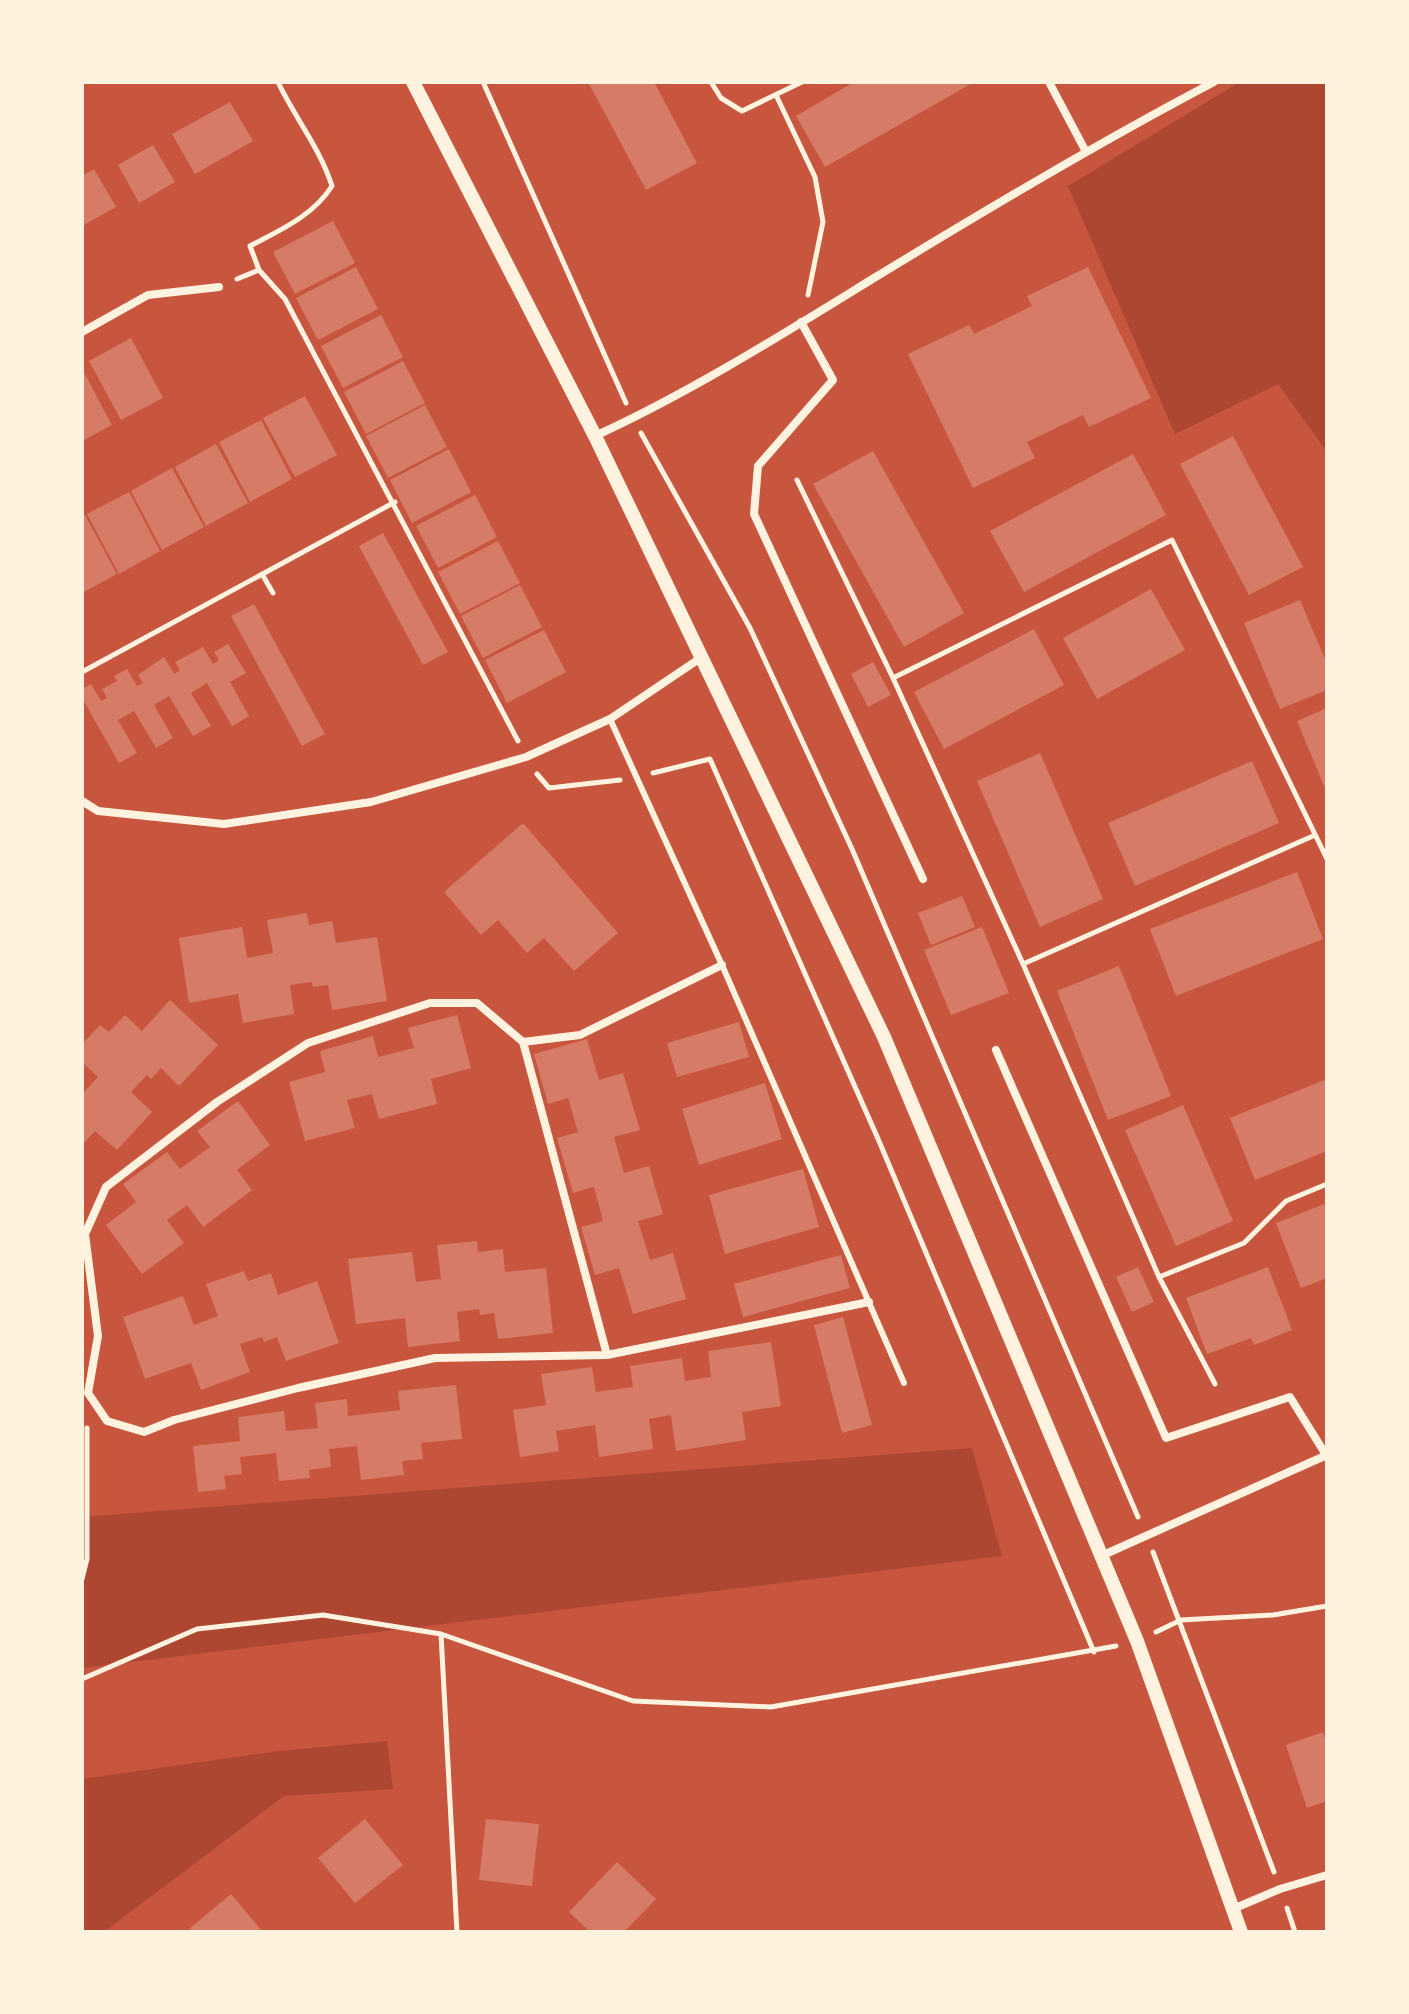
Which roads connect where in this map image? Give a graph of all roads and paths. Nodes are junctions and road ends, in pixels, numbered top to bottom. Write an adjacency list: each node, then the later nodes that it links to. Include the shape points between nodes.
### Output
1 (278, 82): 10 (path, via 323,159 332,186 298,220 250,246)
2 (413, 82): 15 (street)
3 (483, 82): 14 (path)
4 (711, 82): 8 (path, via 721,98 742,111)
5 (802, 82): 8 (path)
6 (1049, 82): 9 (street)
7 (1214, 82): 9 (street)
8 (776, 95): 12 (path, via 815,177 823,222)
9 (1085, 150): 12 (street)
10 (259, 270): 11 (path); 17 (path, via 285,299)
11 (219, 287): 13 (street, via 148,295)
12 (801, 322): 14 (street); 29 (street, via 833,380 758,466 754,514)
13 (82, 332)
14 (633, 419): 15 (street); 42 (path, via 750,628 832,806)
15 (595, 436): 20 (street)
16 (797, 480): 22 (path)
17 (395, 502): 18 (path); 24 (path)
18 (262, 574): 19 (path); 21 (path)
19 (273, 593)
20 (702, 657): 23 (street); 43 (street, via 884,1037)
21 (82, 672)
22 (893, 678): 27 (path, via 1172,540); 30 (path)
23 (610, 719): 24 (street); 25 (lane)
24 (526, 757): 25 (path, via 549,788); 26 (street, via 371,802 224,824 98,811)
25 (637, 777): 31 (lane); 49 (path, via 710,759 873,1127)
26 (82, 801)
27 (1313, 836): 28 (path); 30 (path)
28 (1327, 859)
29 (923, 879)
30 (1023, 964): 35 (path)
31 (722, 965): 32 (street, via 580,1035); 36 (lane)
32 (523, 1042): 37 (street); 40 (street, via 477,1003 430,1003 308,1043 217,1102 106,1187 85,1234 98,1336)
33 (996, 1050): 41 (street, via 1166,1438 1290,1397)
34 (1327, 1184): 35 (path, via 1286,1201 1244,1243)
35 (1159, 1277): 39 (path)
36 (869, 1302): 37 (street); 38 (lane)
37 (607, 1355): 40 (street, via 435,1358 298,1388 144,1432 107,1421)
38 (904, 1383)
39 (1215, 1384)
40 (88, 1393): 44 (path, via 87,1559)
41 (1327, 1455): 42 (street)
42 (1147, 1538): 43 (street); 46 (path)
43 (1100, 1556): 48 (street)
44 (82, 1579)
45 (1327, 1606): 46 (path)
46 (1181, 1620): 48 (path); 52 (path)
47 (441, 1634): 49 (path, via 633,1701 771,1707); 50 (path, via 323,1615 197,1629); 54 (path)
48 (1137, 1641): 49 (path); 53 (street)
49 (1094, 1652)
50 (82, 1679)
51 (1327, 1875): 52 (street)
52 (1280, 1889): 53 (street); 56 (path)
53 (1233, 1909): 55 (street)
54 (457, 1932)
55 (1241, 1932)
56 (1295, 1932)

